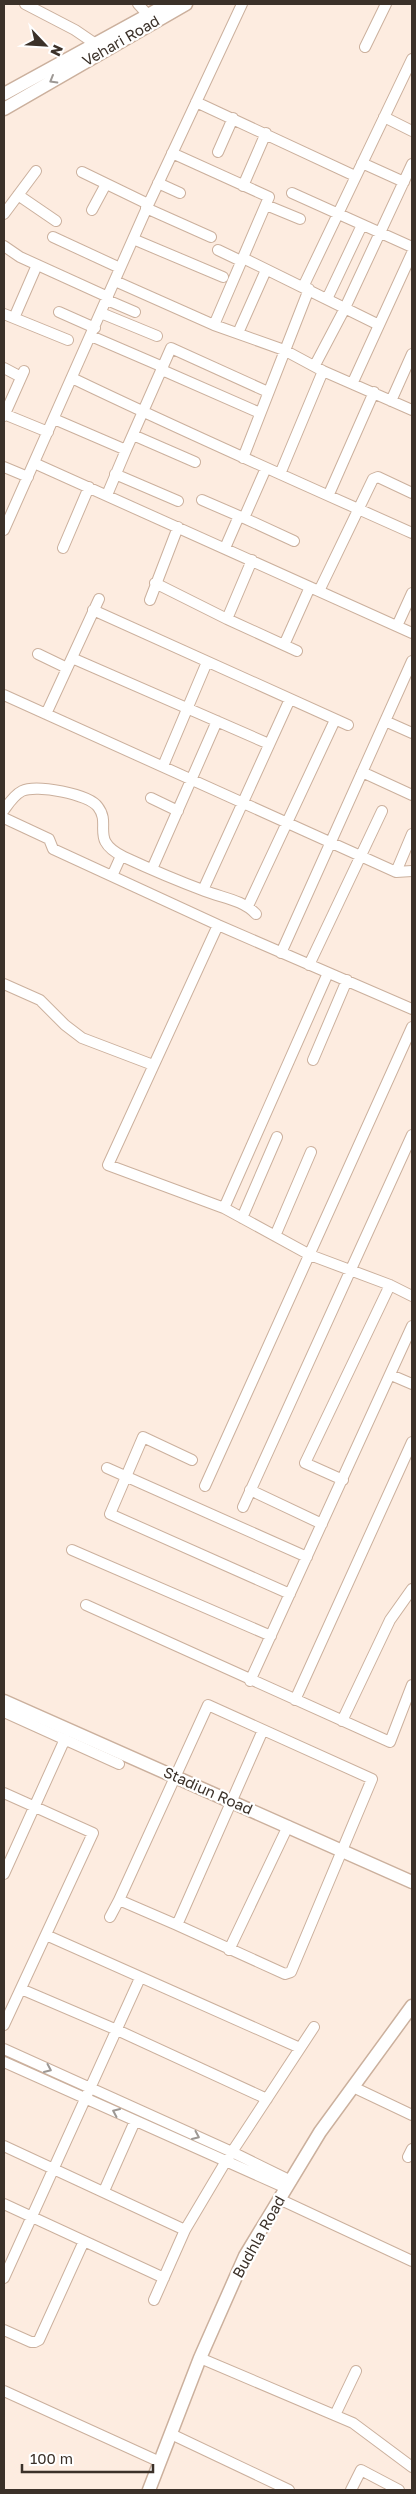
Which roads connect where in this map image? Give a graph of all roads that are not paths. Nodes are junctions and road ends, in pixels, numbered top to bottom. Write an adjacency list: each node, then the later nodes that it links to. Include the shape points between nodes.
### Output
1 (25, 4): 8 (street)
2 (138, 4): 7 (street)
3 (168, 4): 7 (main road, Vehari Road)
4 (186, 4): 13 (main road, Vehari Road, one-way to 13)
5 (242, 4): 12 (street)
6 (386, 4): 9 (street)
7 (148, 15): 8 (main road, Vehari Road)
8 (97, 45): 11 (main road, Vehari Road)
9 (365, 47)
10 (412, 59): 14 (street)
11 (4, 94)
12 (196, 102): 15 (street); 19 (street)
13 (4, 109)
14 (384, 117): 16 (street); 20 (street)
15 (233, 118): 17 (street); 18 (street)
16 (412, 131)
17 (266, 133): 24 (street); 28 (street)
18 (218, 152)
19 (172, 153): 26 (street); 28 (street)
20 (362, 163): 24 (street); 25 (street)
21 (412, 164): 25 (street)
22 (36, 170): 31 (street)
23 (82, 172): 27 (street)
24 (355, 176): 35 (street)
25 (404, 182): 40 (street)
26 (158, 183): 30 (street); 33 (street)
27 (106, 184): 33 (street); 34 (street)
28 (243, 186): 32 (street, via 269,197)
29 (292, 193): 35 (street)
30 (180, 194)
31 (18, 195): 36 (street); 38 (street)
32 (266, 205): 37 (street); 48 (street)
33 (147, 206): 42 (street); 43 (street)
34 (92, 210)
35 (337, 213): 39 (street); 54 (street)
36 (4, 214)
37 (300, 219)
38 (56, 220)
39 (362, 225): 40 (street); 56 (street)
40 (380, 233): 45 (street); 57 (street)
41 (53, 237): 50 (street)
42 (211, 237)
43 (133, 239): 50 (street); 52 (street)
44 (4, 246): 49 (street)
45 (412, 247)
46 (218, 250): 48 (street)
47 (412, 253): 64 (street)
48 (242, 260): 51 (street); 63 (street)
49 (37, 265): 55 (street); 62 (street)
50 (120, 268): 53 (street)
51 (266, 270): 54 (street); 66 (street)
52 (223, 278)
53 (115, 281): 55 (street); 63 (street)
54 (306, 288): 56 (street); 69 (street)
55 (108, 299): 59 (street); 60 (street)
56 (327, 299): 57 (street)
57 (344, 310): 64 (street); 73 (street)
58 (59, 312): 65 (street)
59 (135, 312)
60 (101, 313): 65 (street); 67 (street)
61 (4, 314): 62 (street)
62 (14, 318): 68 (street)
63 (214, 325): 66 (street)
64 (379, 325): 75 (street)
65 (93, 332): 72 (street); 74 (street)
66 (238, 334): 69 (street)
67 (157, 336)
68 (68, 340)
69 (284, 350): 73 (street); 76 (street)
70 (412, 354): 78 (street)
71 (4, 368): 82 (street, via 22,374)
72 (163, 368): 76 (street, via 171,348); 80 (street); 81 (street)
73 (319, 368): 75 (street); 93 (street)
74 (72, 378): 80 (street); 83 (street)
75 (353, 382): 77 (street)
76 (268, 392): 81 (street)
77 (374, 392): 78 (street); 97 (street)
78 (391, 401): 79 (street)
79 (412, 410)
80 (144, 413): 85 (street); 87 (street)
81 (260, 413): 87 (street)
82 (4, 414): 84 (street)
83 (54, 419): 84 (street); 86 (street)
84 (48, 432): 89 (street)
85 (133, 435): 86 (street); 88 (street)
86 (126, 450): 92 (street)
87 (242, 458): 91 (street)
88 (194, 462)
89 (34, 463): 94 (street); 95 (street)
90 (4, 467): 94 (street)
91 (266, 468): 93 (street); 103 (street)
92 (115, 474): 98 (street); 100 (street)
93 (280, 474): 97 (street)
94 (28, 478): 102 (street)
95 (89, 487): 98 (street); 108 (street)
96 (412, 493): 101 (street, via 376,477)
97 (329, 494): 101 (street)
98 (107, 495): 104 (street)
99 (202, 500): 103 (street)
100 (178, 501)
101 (357, 508): 106 (street); 112 (street)
102 (7, 514): 105 (street)
103 (241, 517): 107 (street); 109 (street)
104 (178, 527): 109 (street); 111 (street)
105 (4, 530)
106 (412, 532)
107 (294, 541)
108 (63, 548)
109 (225, 548): 110 (street)
110 (252, 560): 112 (street); 117 (street)
111 (155, 583): 115 (street); 117 (street)
112 (314, 589): 118 (street); 120 (street)
113 (412, 593): 118 (street)
114 (99, 599): 116 (street)
115 (150, 600)
116 (93, 610): 123 (street); 125 (street)
117 (227, 619): 120 (street)
118 (397, 626): 119 (street)
119 (412, 633)
120 (284, 645): 121 (street)
121 (297, 651)
122 (38, 654): 126 (street)
123 (72, 658): 126 (street); 130 (street)
124 (412, 661): 127 (street)
125 (207, 662): 129 (street); 130 (street)
126 (67, 668): 131 (street)
127 (408, 682): 134 (street)
128 (4, 695): 131 (street)
129 (290, 699): 132 (street); 137 (street)
130 (187, 708): 133 (street); 138 (street)
131 (46, 714): 138 (street)
132 (335, 720): 135 (street); 148 (street)
133 (218, 721): 137 (street); 140 (street)
134 (385, 721): 136 (street); 139 (street)
135 (348, 724)
136 (412, 733)
137 (269, 744): 143 (street)
138 (163, 766): 140 (street)
139 (362, 772): 141 (street); 150 (street)
140 (192, 779): 143 (street); 145 (street)
141 (412, 795)
142 (151, 798): 145 (street)
143 (242, 802): 148 (street); 157 (street)
144 (4, 810): 151 (street, via 22,791 34,788 88,799 98,806 104,818 104,842)
145 (178, 810): 153 (street)
146 (382, 811): 152 (street)
147 (4, 818): 156 (street, via 50,839 53,849)
148 (287, 822): 150 (street); 158 (street)
149 (412, 834): 155 (street)
150 (330, 842): 152 (street); 161 (street)
151 (121, 856): 153 (street); 156 (street)
152 (362, 857): 155 (street); 162 (street)
153 (152, 869): 157 (street)
154 (412, 871): 155 (street)
155 (396, 872)
156 (112, 876): 160 (street)
157 (204, 890): 158 (street)
158 (248, 906): 159 (street)
159 (256, 914)
160 (218, 925): 161 (street); 169 (street)
161 (281, 953): 162 (street)
162 (309, 965): 163 (street)
163 (328, 973): 164 (street); 173 (street)
164 (346, 980): 166 (street); 168 (street)
165 (4, 984): 169 (street, via 40,1000 82,1038)
166 (412, 1009)
167 (412, 1027): 176 (street)
168 (313, 1060)
169 (153, 1065): 173 (street, via 108,1165)
170 (412, 1134): 177 (street)
171 (278, 1137): 174 (street)
172 (311, 1152): 175 (street)
173 (224, 1208): 174 (street)
174 (242, 1218): 175 (street)
175 (275, 1236): 176 (street)
176 (310, 1255): 177 (street); 188 (street)
177 (351, 1271): 178 (street); 189 (street)
178 (390, 1285): 179 (street); 187 (street, via 305,1464)
179 (412, 1296)
180 (412, 1326): 181 (street)
181 (391, 1375): 182 (street); 187 (street)
182 (412, 1384)
183 (412, 1442): 200 (street)
184 (192, 1460): 186 (street, via 143,1438)
185 (107, 1468): 186 (street)
186 (126, 1477): 193 (street); 195 (street, via 110,1514)
187 (343, 1480): 191 (street)
188 (205, 1486)
189 (250, 1490): 190 (street); 191 (street)
190 (243, 1507)
191 (322, 1524): 193 (street)
192 (72, 1550): 197 (street)
193 (307, 1557): 195 (street)
194 (412, 1589): 203 (street, via 390,1620)
195 (290, 1594): 197 (street)
196 (86, 1605): 198 (street)
197 (271, 1636): 198 (street)
198 (250, 1681): 200 (street)
199 (412, 1685): 203 (street, via 390,1742)
200 (295, 1700): 203 (street)
201 (4, 1701): 207 (main road, Stadiun Road)
202 (4, 1712): 205 (street)
203 (342, 1721)
204 (263, 1730): 207 (street, via 208,1705); 209 (street); 212 (street, via 372,1779)
205 (65, 1739): 206 (street); 210 (street)
206 (119, 1764)
207 (176, 1776): 209 (main road, Stadiun Road); 215 (street)
208 (4, 1793): 210 (street)
209 (231, 1801): 211 (main road, Stadiun Road); 217 (street)
210 (34, 1807): 213 (street); 218 (street, via 93,1833)
211 (288, 1826): 212 (main road, Stadiun Road); 219 (street)
212 (343, 1851): 214 (main road, Stadiun Road); 219 (street, via 289,1975)
213 (4, 1873)
214 (412, 1882)
215 (119, 1900): 216 (street); 217 (street)
216 (110, 1917)
217 (177, 1925): 219 (street)
218 (46, 1935): 220 (street); 221 (street)
219 (230, 1950)
220 (140, 1978): 225 (street); 226 (street)
221 (21, 1989): 223 (street); 225 (street)
222 (410, 2013): 230 (main road, Budhla Road)
223 (4, 2025)
224 (314, 2027): 226 (street)
225 (117, 2030): 229 (street); 232 (street)
226 (300, 2048): 232 (street)
227 (4, 2049): 229 (street, one-way to 229)
228 (4, 2062): 231 (street)
229 (89, 2087): 231 (street); 236 (street, one-way to 236)
230 (353, 2087): 233 (street); 240 (main road, Budhla Road)
231 (84, 2098): 234 (street, one-way to 231); 238 (street)
232 (268, 2099): 236 (street)
233 (412, 2115)
234 (135, 2121): 237 (street); 241 (street)
235 (4, 2146): 238 (street)
236 (232, 2152): 237 (street); 239 (street)
237 (226, 2161): 239 (street); 244 (street)
238 (53, 2168): 241 (street); 243 (street)
239 (258, 2171): 240 (street)
240 (285, 2189): 246 (street); 251 (main road, Budhla Road, via 245,2256)
241 (104, 2191): 244 (street)
242 (4, 2204): 243 (street)
243 (31, 2216): 245 (street); 247 (street)
244 (185, 2230): 248 (street)
245 (84, 2241): 248 (street); 250 (street, via 39,2340 31,2342)
246 (412, 2261)
247 (4, 2278)
248 (164, 2278): 249 (street)
249 (154, 2300)
250 (4, 2330)
251 (200, 2358): 254 (street); 255 (main road, Budhla Road)
252 (356, 2371): 254 (street)
253 (4, 2392): 256 (street)
254 (336, 2415): 257 (street, via 353,2423)
255 (171, 2434): 256 (main road, Budhla Road); 259 (street)
256 (160, 2462): 258 (main road, Budhla Road)
257 (412, 2467)
258 (148, 2490)
259 (289, 2490)
260 (351, 2490): 261 (street, via 361,2470)
261 (399, 2490)

